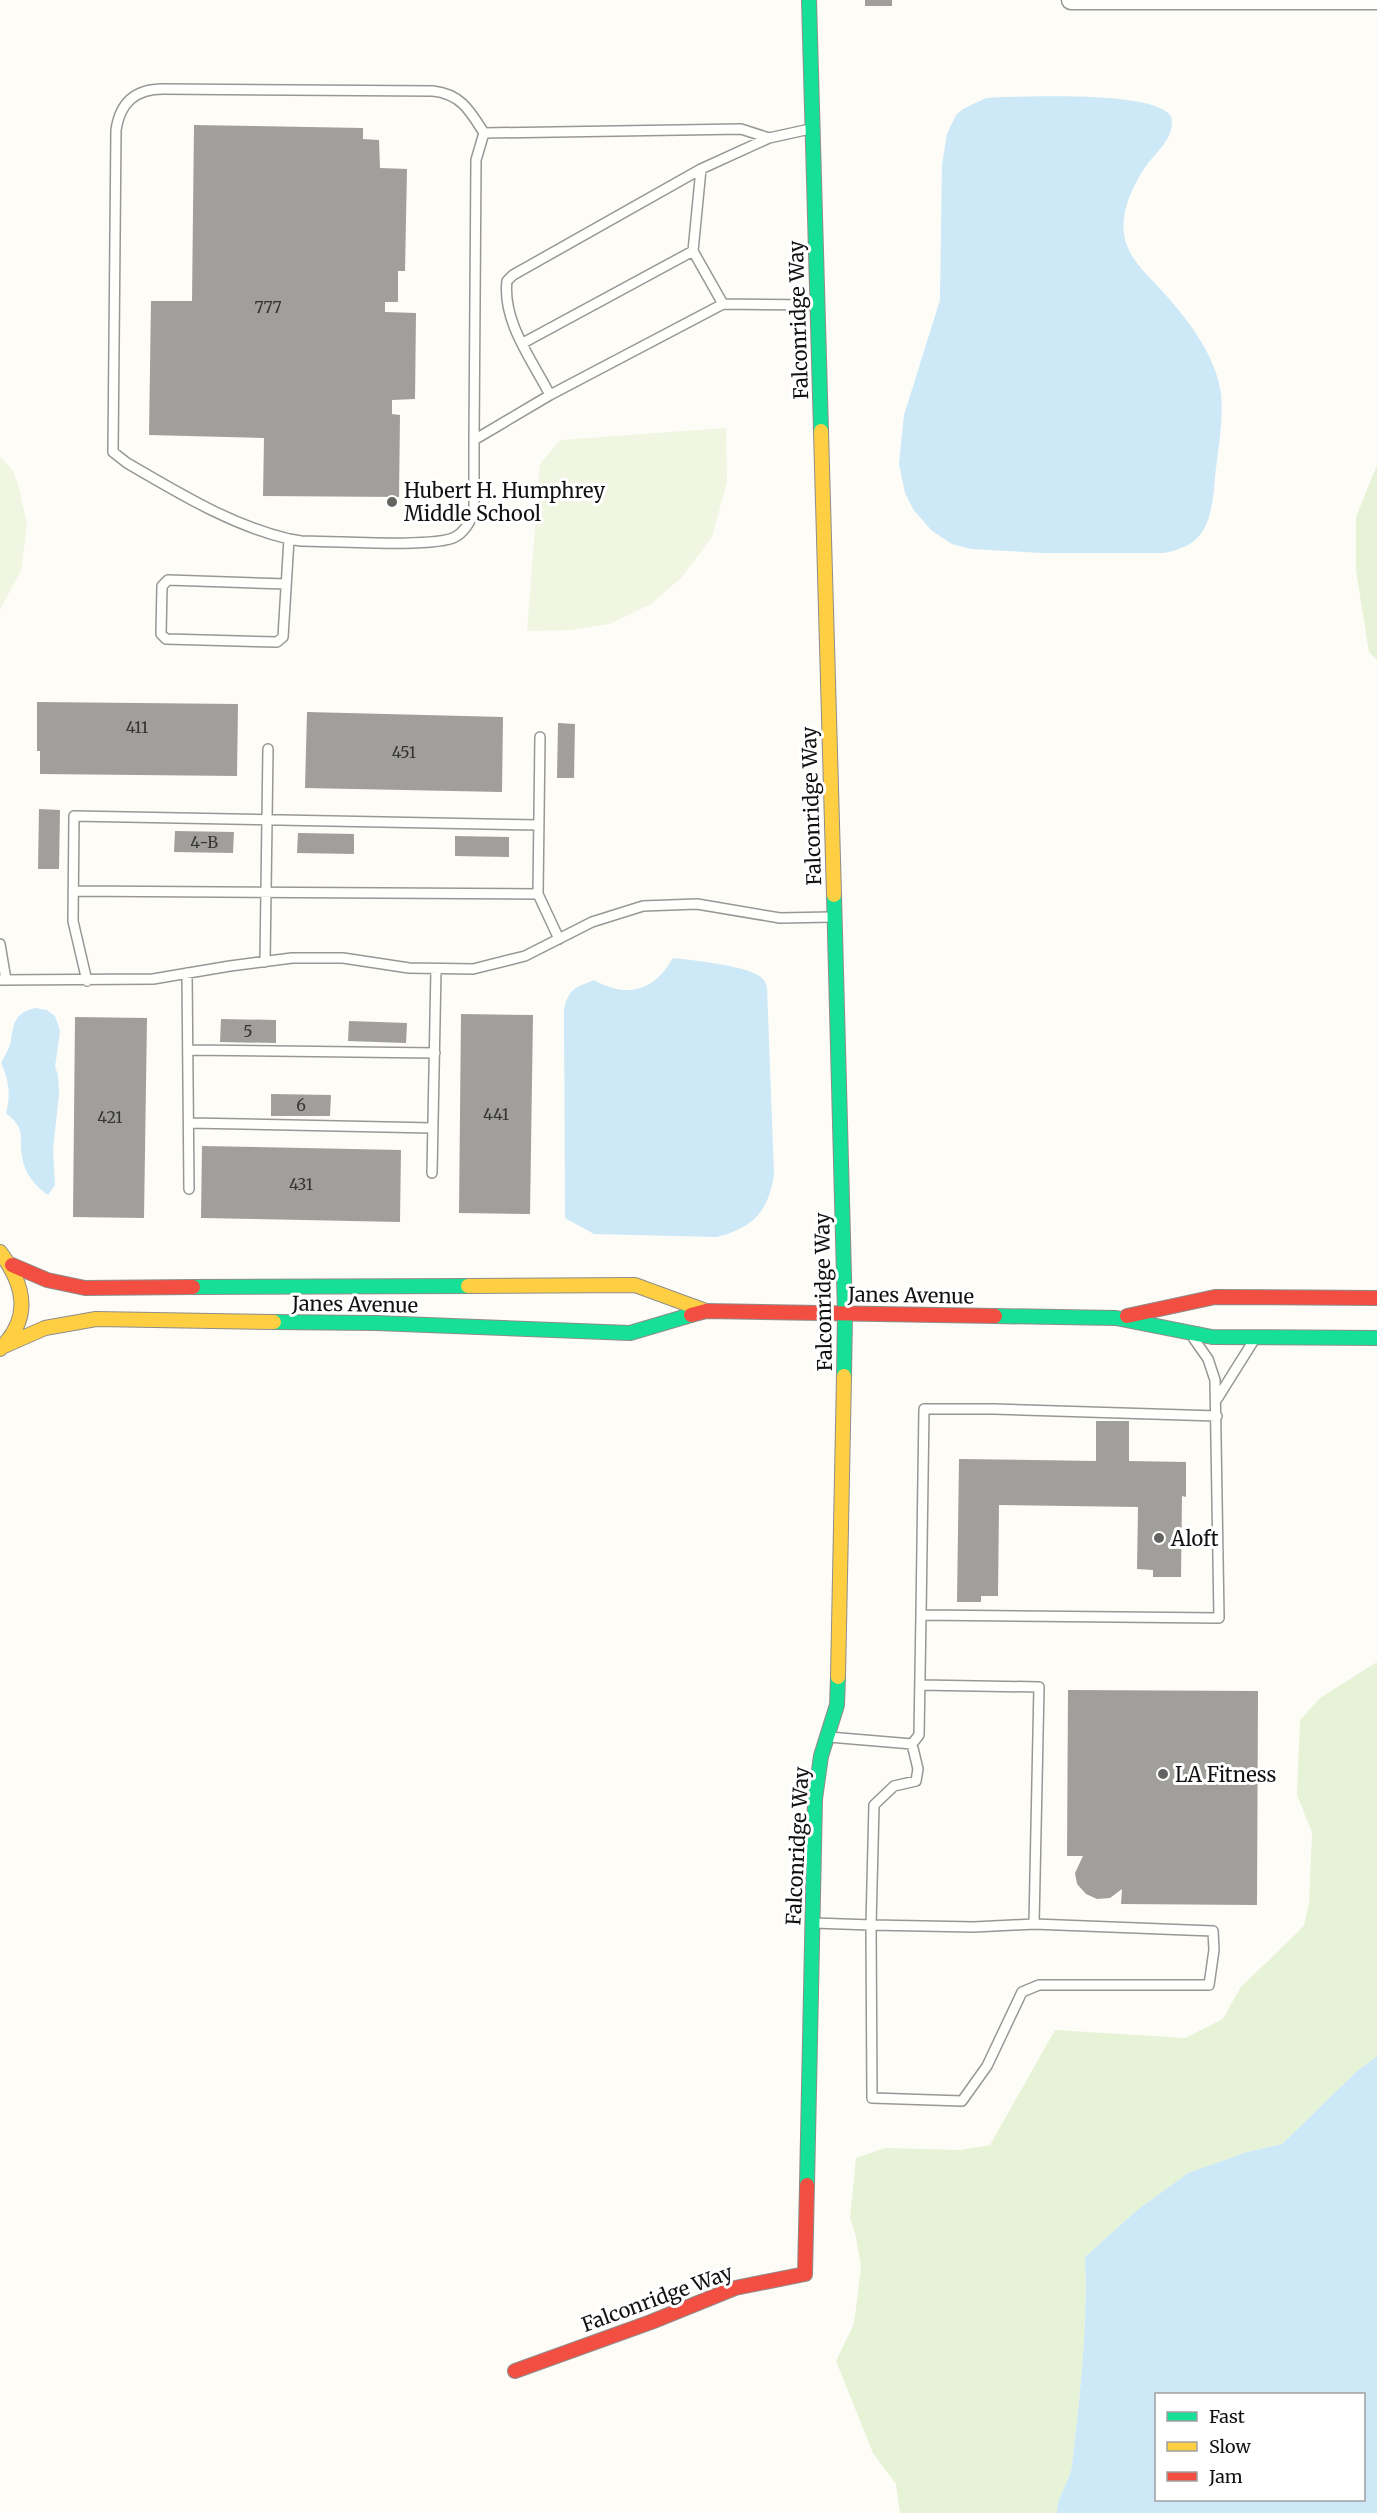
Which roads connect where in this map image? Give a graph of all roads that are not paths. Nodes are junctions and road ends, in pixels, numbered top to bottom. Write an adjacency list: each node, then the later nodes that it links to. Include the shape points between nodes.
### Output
1 (808, 0): 5 (street, Falconridge Way)
2 (1071, 0): 3 (street)
3 (1253, 0): 4 (street)
4 (1377, 0)
5 (812, 129): 7 (lane); 11 (street, Falconridge Way)
6 (484, 133): 7 (lane, via 741,129); 14 (lane, via 476,160); 15 (lane, via 461,101 433,91 153,89 133,96 122,109 116,130 113,452 233,521)
7 (769, 138): 8 (lane)
8 (702, 169): 9 (lane); 12 (lane, via 513,275 507,281 506,302)
9 (693, 251): 10 (lane); 12 (lane)
10 (723, 304): 11 (lane); 13 (lane)
11 (817, 305): 24 (street, Falconridge Way)
12 (523, 343): 13 (lane)
13 (549, 395): 14 (lane)
14 (474, 440): 15 (lane, via 474,512 455,538 432,543)
15 (289, 539): 16 (lane)
16 (286, 584): 16 (lane, via 283,637 277,642 166,639 161,634 162,586 168,580)
17 (540, 737): 20 (lane)
18 (268, 749): 19 (lane)
19 (267, 820): 20 (lane); 21 (lane, via 74,816); 22 (lane)
20 (539, 825): 23 (lane)
21 (73, 891): 22 (lane); 31 (lane, via 73,921)
22 (266, 892): 23 (lane); 27 (lane)
23 (538, 894): 25 (lane)
24 (834, 917): 25 (lane, via 780,918 698,904 643,906 592,922); 42 (street, Falconridge Way)
25 (559, 939): 28 (lane, via 525,956 473,969)
26 (0, 944): 30 (lane)
27 (265, 962): 28 (lane, via 342,958); 29 (lane)
28 (436, 969): 33 (lane)
29 (188, 973): 31 (lane, via 153,979); 32 (lane)
30 (3, 980): 31 (lane)
31 (87, 981)
32 (188, 1050): 33 (lane); 34 (lane)
33 (435, 1053): 35 (lane)
34 (189, 1123): 35 (lane); 37 (lane)
35 (433, 1128): 36 (lane)
36 (432, 1173)
37 (189, 1189)
38 (0, 1252): 39 (street, Janes Avenue)
39 (12, 1265): 41 (street, Janes Avenue, via 47,1280 85,1288 635,1285); 47 (street, Janes Avenue, via 21,1285 22,1307 16,1328)
40 (1377, 1298): 43 (street, Janes Avenue, via 1215,1297)
41 (706, 1311): 42 (street, Janes Avenue); 47 (street, Janes Avenue, via 630,1333 376,1323 96,1319 45,1328)
42 (845, 1314): 43 (street, Janes Avenue); 52 (street, Falconridge Way, via 837,1705)
43 (1116, 1318): 44 (street, Janes Avenue)
44 (1189, 1333): 45 (street, Janes Avenue); 48 (lane, via 1208,1359)
45 (1256, 1337): 46 (street, Janes Avenue); 48 (lane)
46 (1377, 1338)
47 (2, 1348)
48 (1217, 1399): 49 (lane)
49 (1217, 1416): 50 (lane, via 924,1409); 50 (lane, via 1219,1618)
50 (921, 1614): 51 (lane)
51 (920, 1685): 53 (lane, via 919,1735); 55 (lane, via 1039,1687)
52 (827, 1737): 53 (lane); 54 (street, Falconridge Way, via 815,1799)
53 (912, 1744): 56 (lane, via 918,1769 916,1781 894,1786 874,1805)
54 (813, 1923): 56 (lane); 57 (street, Falconridge Way, via 805,2274 735,2288)
55 (1034, 1924): 56 (lane); 56 (lane, via 1213,1931 1209,1985 1039,1984 1022,1992 987,2066 962,2101 872,2098)
56 (871, 1925)
57 (515, 2371)

